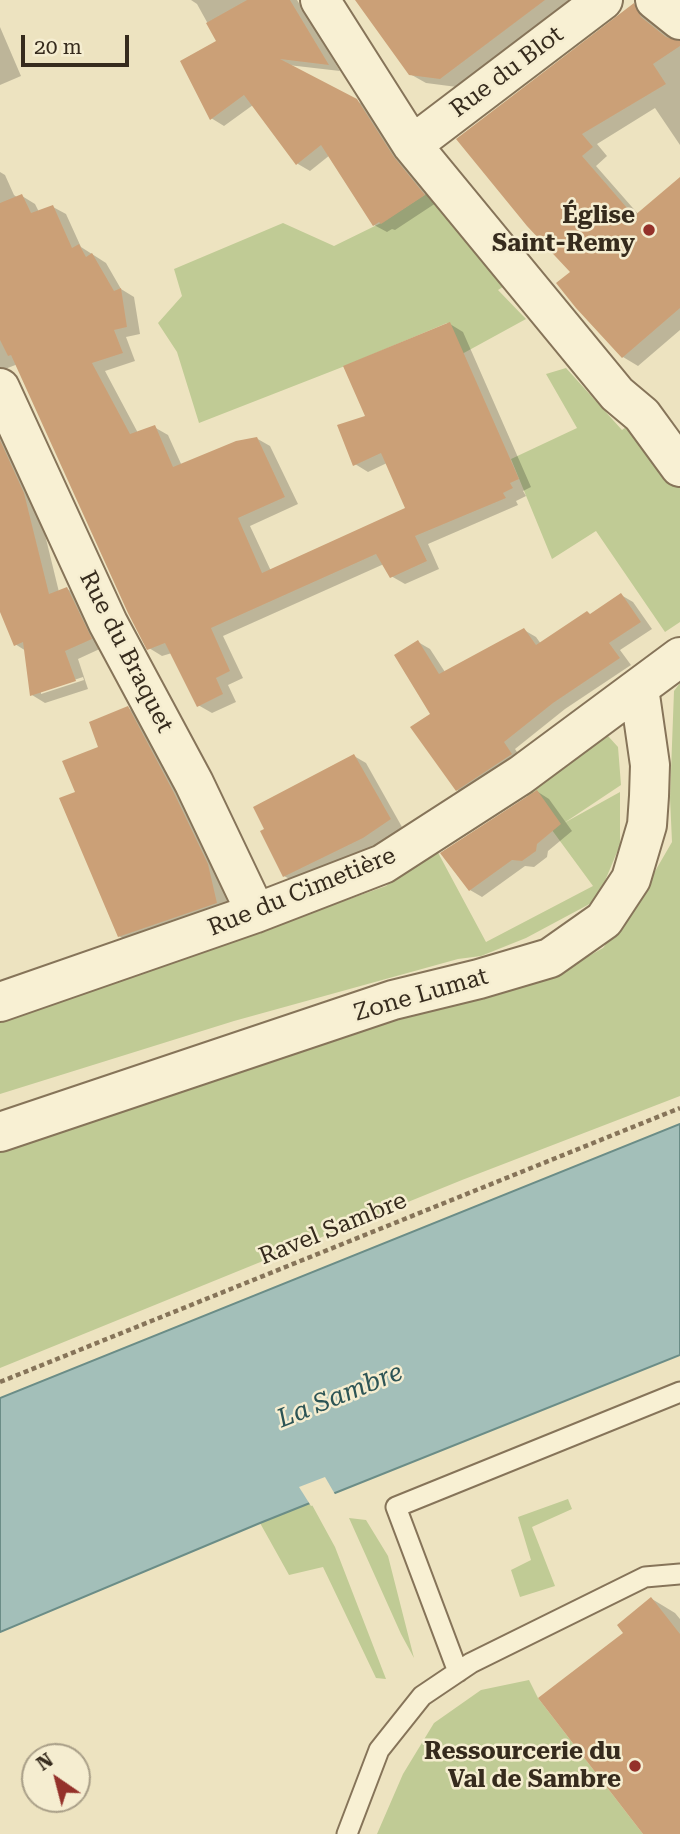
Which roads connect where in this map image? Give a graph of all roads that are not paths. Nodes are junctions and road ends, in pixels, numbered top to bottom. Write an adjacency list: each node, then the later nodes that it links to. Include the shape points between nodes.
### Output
1 (320, 0): 5 (street)
2 (603, 0): 5 (street, Rue du Blot)
3 (655, 0): 4 (street)
4 (680, 20)
5 (412, 145): 7 (street, via 617,394 642,415)
6 (0, 388): 10 (street, Rue du Braquet, via 108,624 194,783)
7 (680, 467)
8 (680, 657): 9 (street, Rue du Cimetière)
9 (639, 688): 10 (street, Rue du Cimetière, via 521,775 383,864); 12 (street, Zone Lumat, via 650,765 649,796 647,825 631,878 604,920 551,958 393,1000)
10 (256, 913): 11 (street, Rue du Cimetière)
11 (0, 1002)
12 (0, 1132)
13 (680, 1392): 15 (lane, via 396,1507)
14 (680, 1574): 15 (lane, via 645,1577)
15 (458, 1672): 16 (lane, via 422,1696 379,1750)
16 (347, 1834)

